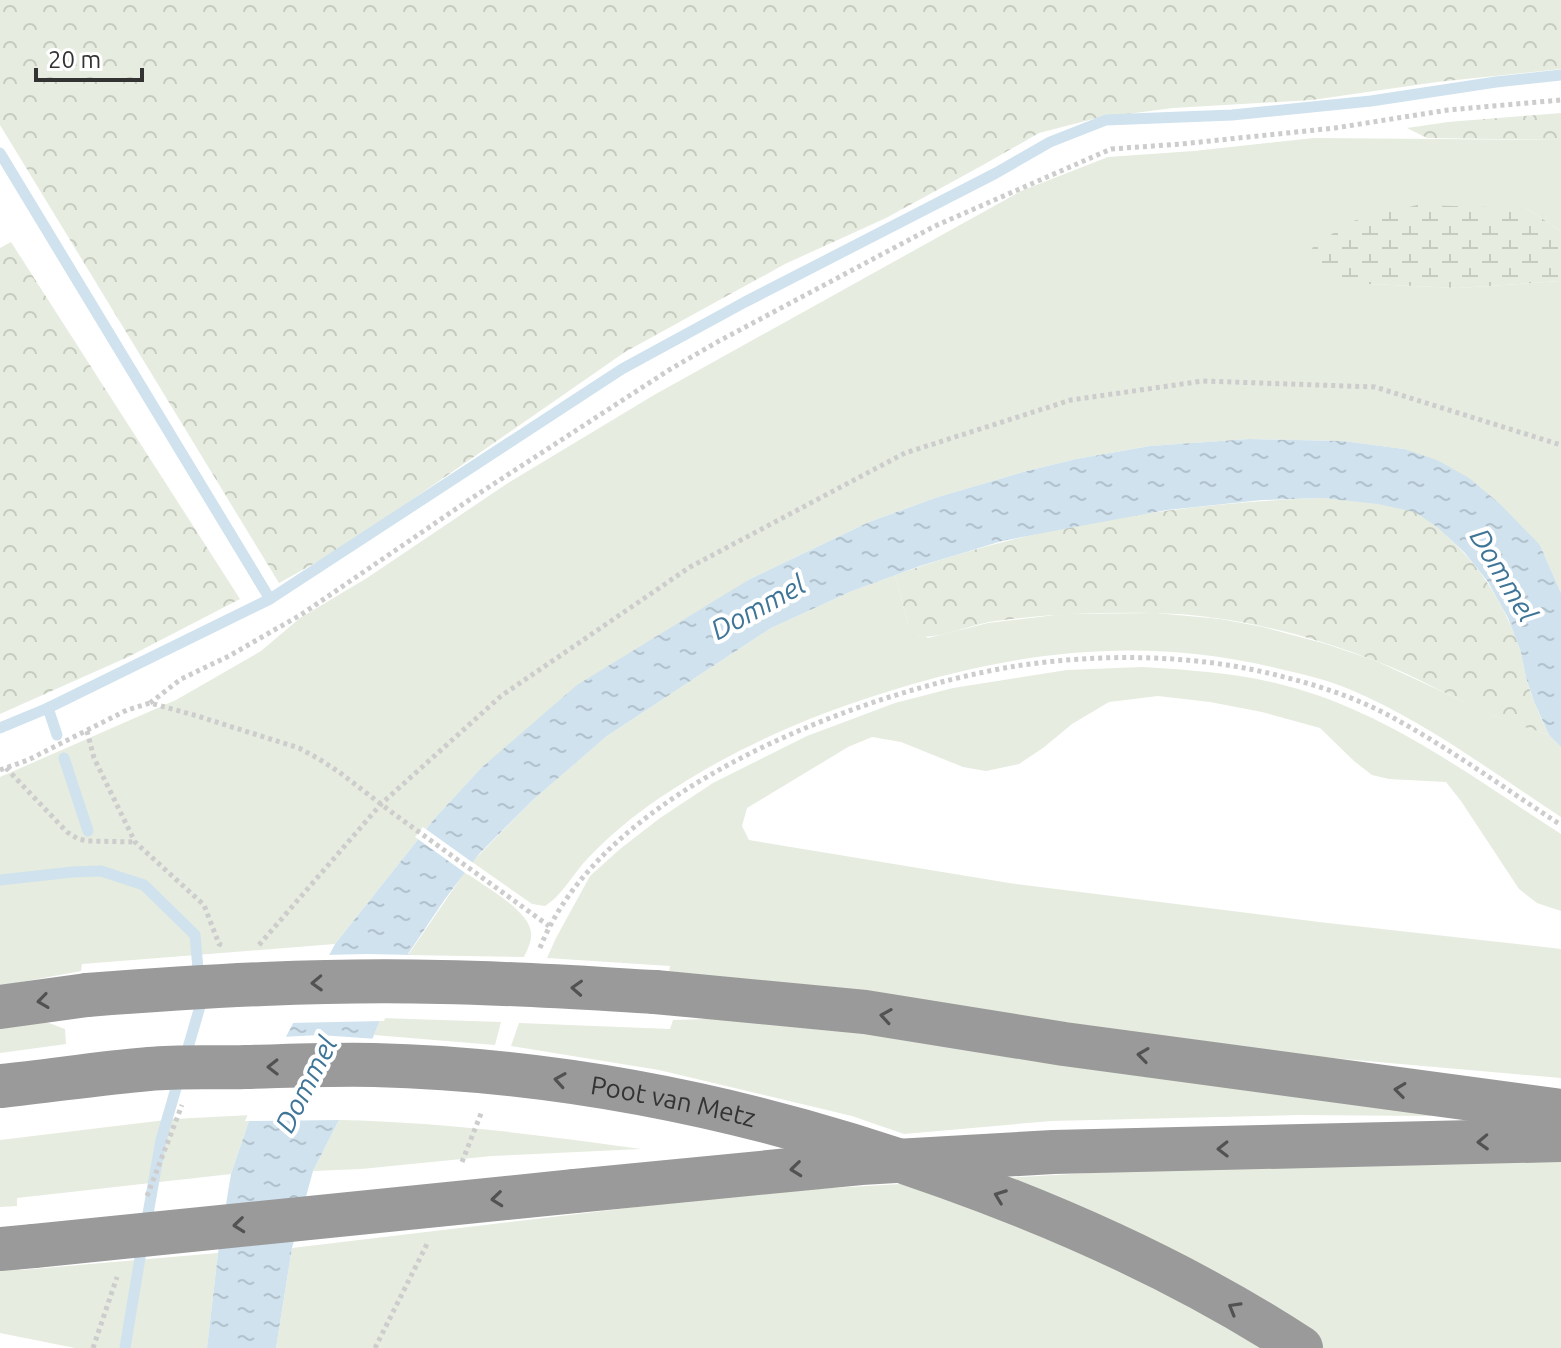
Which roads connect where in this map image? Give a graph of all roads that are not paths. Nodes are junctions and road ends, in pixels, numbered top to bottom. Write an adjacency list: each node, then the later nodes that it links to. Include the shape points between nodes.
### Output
1 (0, 1007): 3 (highway, one-way to 1, bridge, via 865,1012 655,992 352,982 197,986)
2 (0, 1086): 6 (highway, Poot van Metz, one-way to 2, bridge, via 1154,1264 1019,1203 856,1146 673,1100 549,1079 372,1065 152,1069)
3 (1561, 1111)
4 (1561, 1140): 5 (highway, one-way to 5, bridge, via 1053,1152 861,1163)
5 (17, 1248)
6 (1301, 1348)

